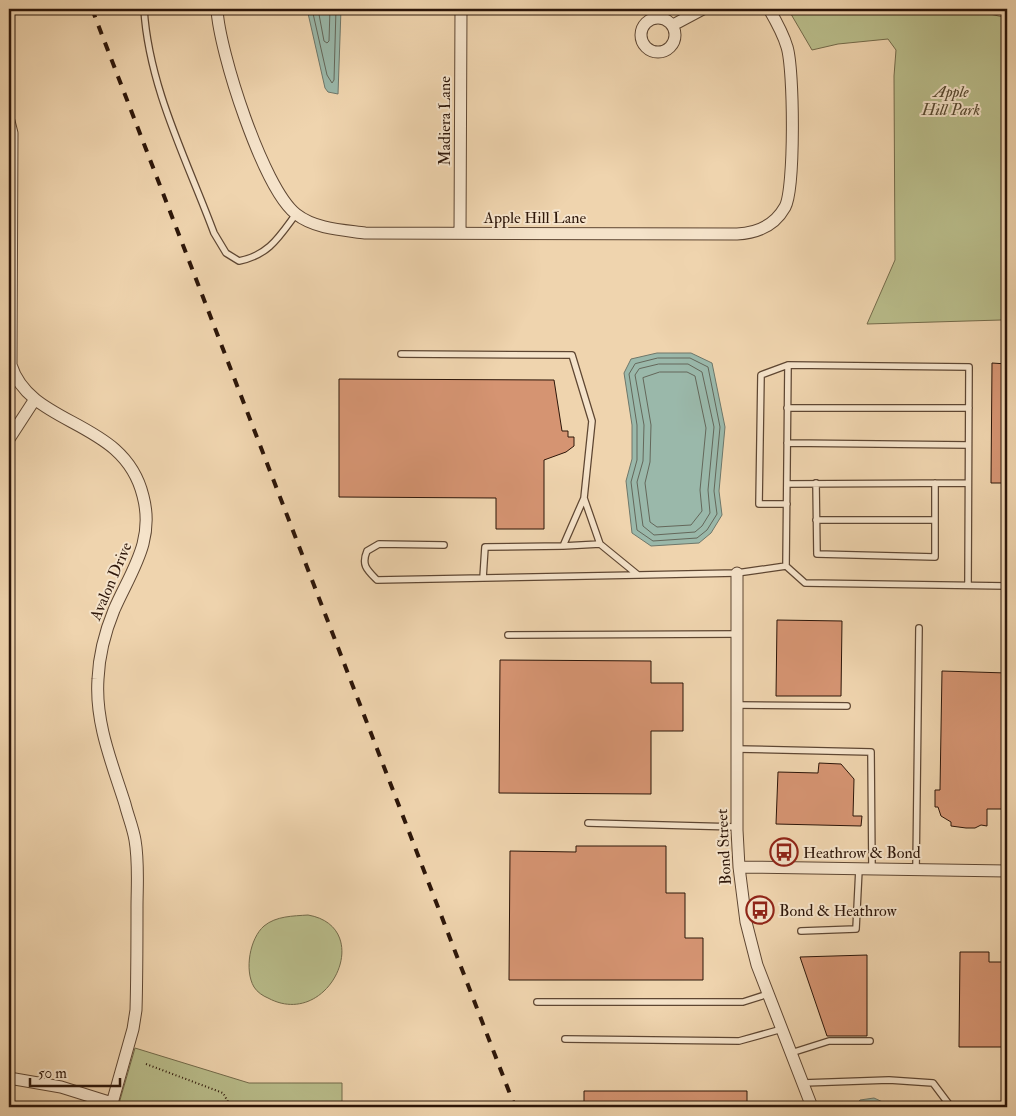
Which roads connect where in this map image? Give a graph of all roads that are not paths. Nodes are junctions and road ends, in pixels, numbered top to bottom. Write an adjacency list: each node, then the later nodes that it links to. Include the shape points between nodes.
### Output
1 (144, 9): 8 (lane, via 160,94 214,233 226,254 239,261 254,258 274,244)
2 (217, 9): 8 (street, Apple Hill Lane, via 222,44 266,169 286,204)
3 (461, 9): 9 (street, Madiera Lane)
4 (702, 9): 6 (street)
5 (769, 9): 9 (street, Apple Hill Lane, via 783,34 791,64 790,196 775,221 749,233 737,234)
6 (673, 25)
7 (9, 121): 12 (street, Avalon Drive, via 12,133 11,365 19,383)
8 (296, 214): 9 (street, Apple Hill Lane, via 335,230)
9 (460, 233)
10 (401, 354): 22 (lane, via 572,355 592,421)
11 (788, 365): 13 (lane); 14 (lane, via 969,367); 23 (lane, via 761,375 759,504)
12 (35, 399): 15 (street); 57 (street, Avalon Drive, via 106,440 121,453 132,469 144,503 146,535 143,549 108,626 100,655 98,681 98,713 102,732 135,839 138,866 136,1010)
13 (787, 408): 14 (lane); 16 (lane)
14 (969, 408): 17 (lane)
15 (9, 439)
16 (787, 443): 17 (lane); 21 (lane)
17 (968, 445): 20 (lane)
18 (816, 483): 19 (lane); 21 (lane); 24 (lane)
19 (935, 483): 20 (lane); 25 (lane)
20 (968, 483): 33 (lane)
21 (787, 484): 23 (lane)
22 (584, 498): 26 (lane); 28 (lane)
23 (787, 504): 29 (lane)
24 (816, 520): 25 (lane); 25 (lane, via 817,554 935,557)
25 (935, 520)
26 (600, 544): 28 (lane); 31 (lane)
27 (444, 545): 32 (lane, via 379,544 367,551 363,561 366,570 377,580)
28 (563, 546): 32 (lane, via 485,547)
29 (786, 566): 30 (lane); 33 (lane, via 805,583)
30 (737, 573): 31 (lane); 36 (street, Bond Street)
31 (638, 574): 32 (lane)
32 (483, 578)
33 (968, 585): 34 (lane)
34 (1007, 586)
35 (918, 628): 46 (lane)
36 (737, 634): 37 (lane); 38 (street, Bond Street)
37 (508, 635)
38 (737, 705): 39 (lane); 40 (street, Bond Street)
39 (847, 706)
40 (737, 748): 42 (street, Bond Street); 45 (lane, via 871,752)
41 (588, 823): 42 (lane)
42 (737, 827): 43 (street, Bond Street)
43 (738, 867): 44 (street); 49 (street, Bond Street, via 746,922)
44 (858, 869): 45 (street); 48 (lane, via 856,929)
45 (872, 869): 46 (street)
46 (916, 870): 47 (street)
47 (1007, 872)
48 (801, 931)
49 (768, 994): 50 (lane, via 743,1002); 51 (street, Bond Street)
50 (537, 1002)
51 (782, 1029): 52 (lane, via 739,1041); 54 (street, Bond Street)
52 (565, 1039)
53 (870, 1041): 54 (lane, via 829,1041)
54 (791, 1053): 56 (street, Bond Street)
55 (9, 1078): 57 (street, via 61,1087)
56 (803, 1084): 58 (street, Bond Street); 59 (lane, via 890,1080 933,1083)
57 (111, 1105)
58 (812, 1107)
59 (951, 1107)

